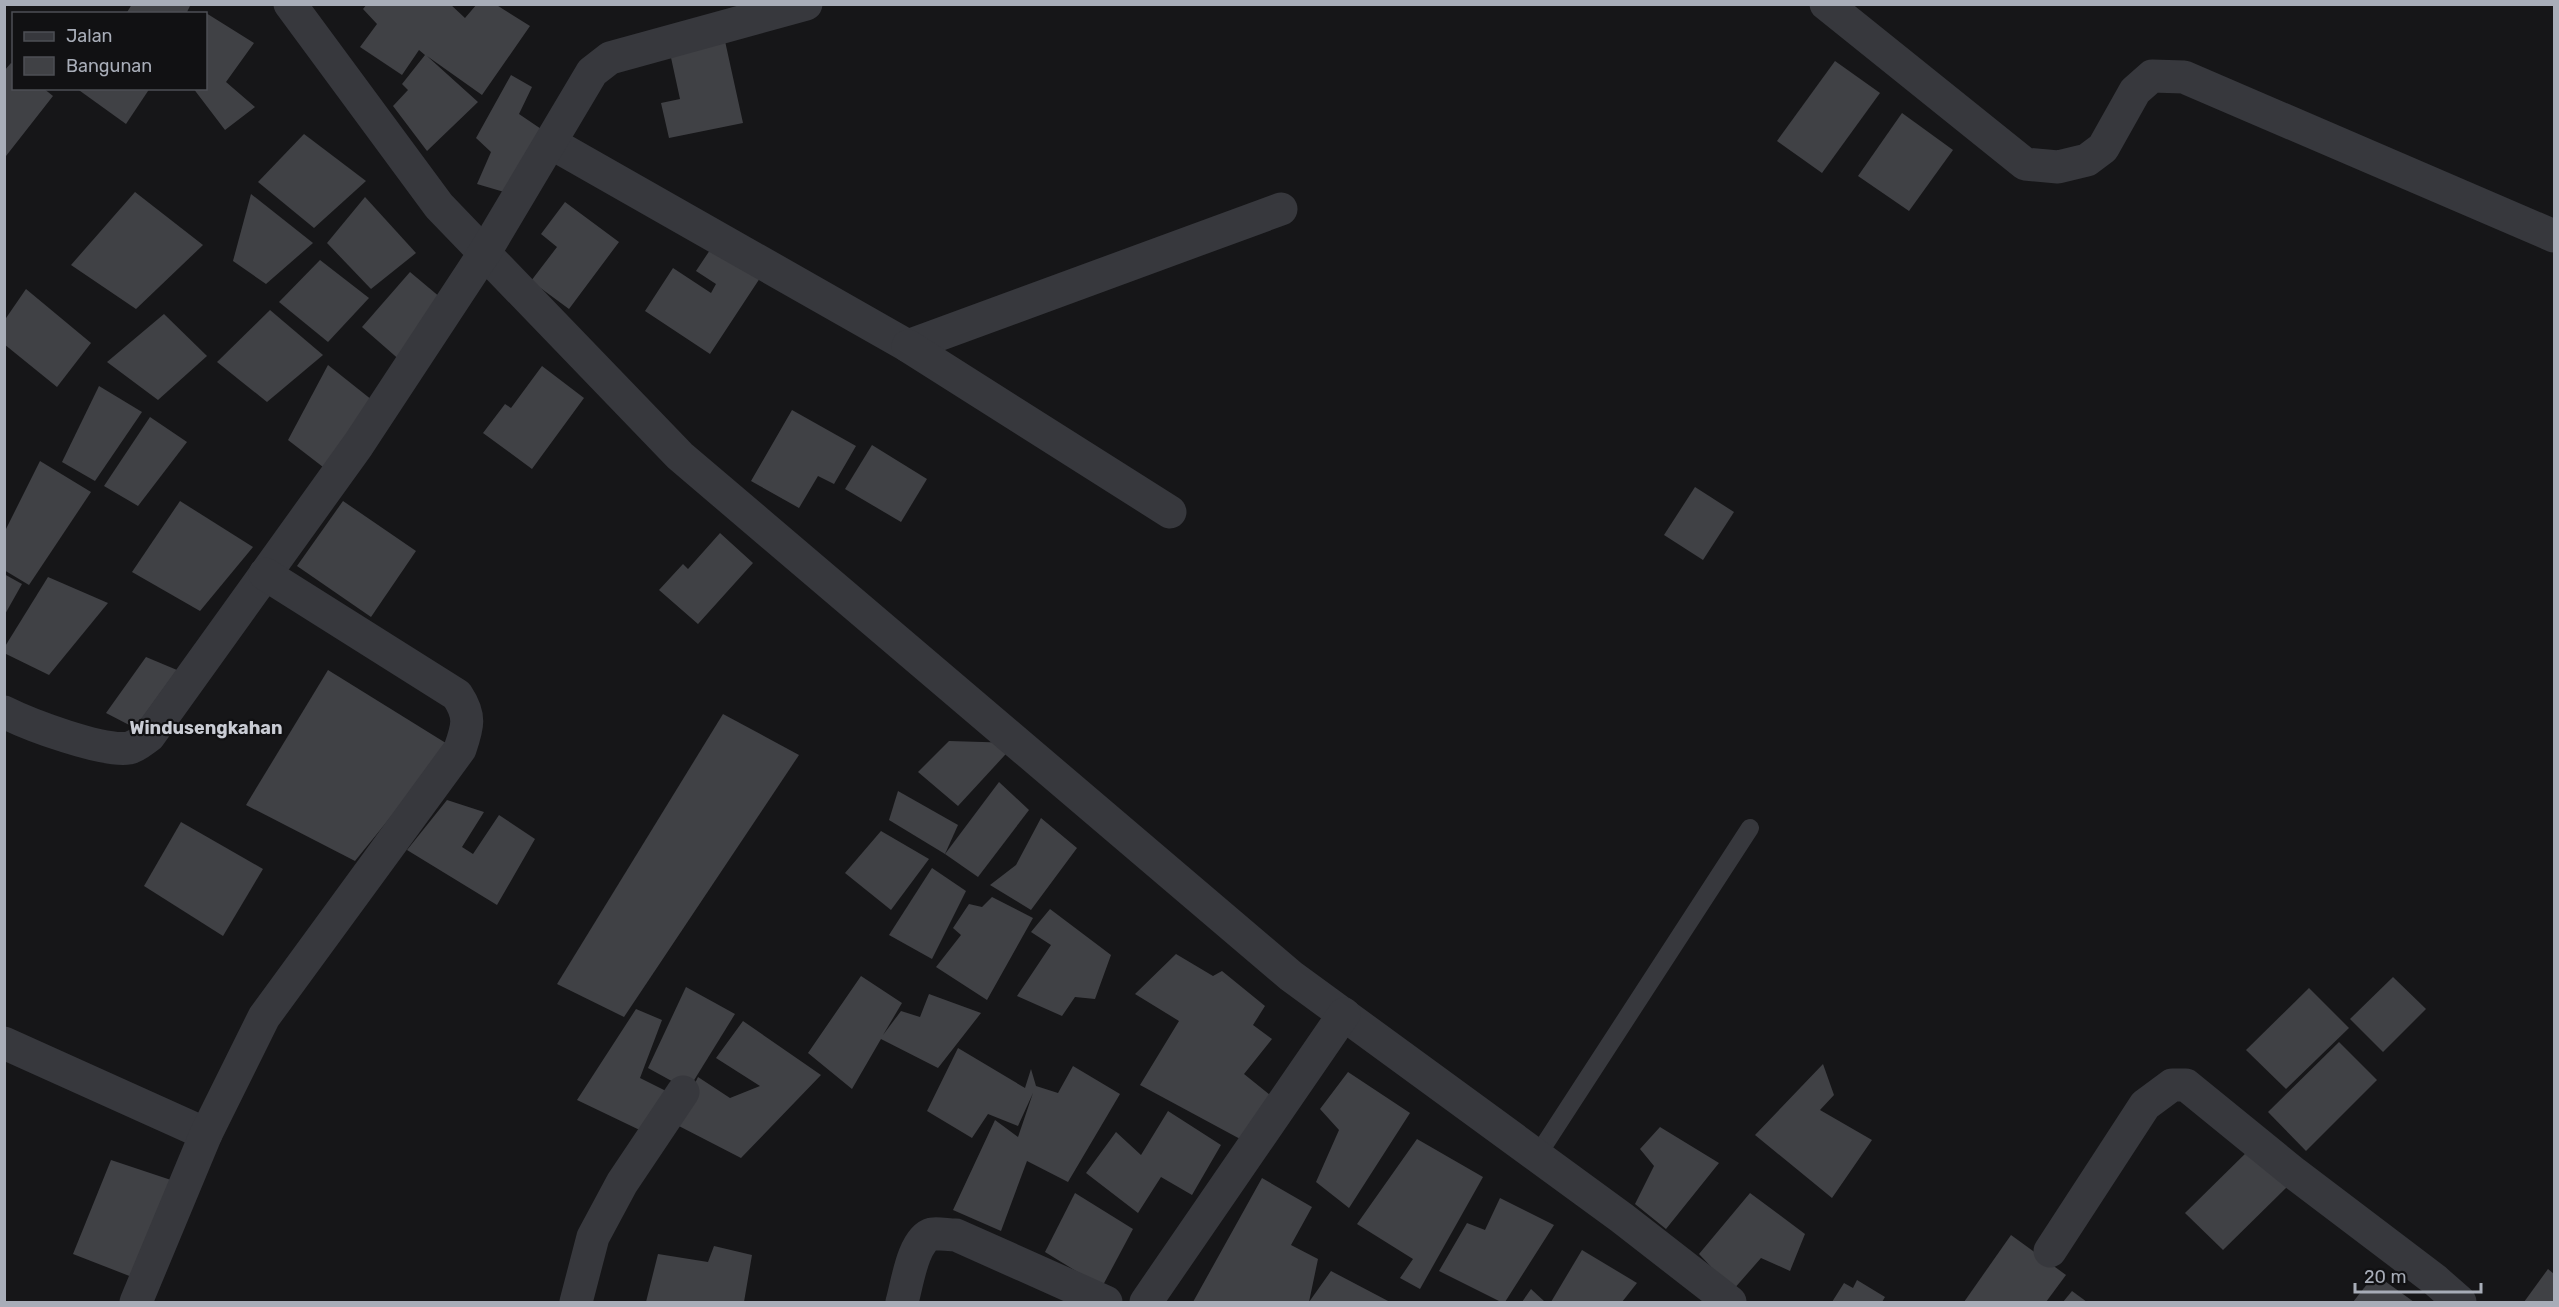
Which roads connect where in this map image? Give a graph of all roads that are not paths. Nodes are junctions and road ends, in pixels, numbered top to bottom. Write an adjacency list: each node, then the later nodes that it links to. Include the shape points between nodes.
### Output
1 (290, 4): 7 (street, via 439,206)
2 (806, 4): 4 (street, via 610,58 592,72)
3 (1826, 4): 6 (street, via 2025,164 2058,167 2087,160 2103,148 2135,91 2152,76 2184,77)
4 (551, 143): 7 (street); 8 (street)
5 (1281, 209): 8 (street)
6 (2554, 236)
7 (484, 252): 10 (street, via 358,445); 13 (street, via 681,456 1291,976)
8 (908, 346): 9 (street)
9 (1170, 512)
10 (265, 574): 11 (street, via 149,736 133,747 113,749 22,722); 16 (street, via 457,695 467,710 467,729 460,749 264,1017)
11 (4, 712)
12 (1750, 828): 17 (lane)
13 (1344, 1014): 17 (street); 23 (street)
14 (4, 1043): 16 (street)
15 (683, 1092): 20 (street, via 622,1183 593,1237)
16 (206, 1134): 19 (street)
17 (1537, 1156): 24 (street)
18 (2050, 1251): 25 (street, via 2145,1105 2172,1085 2186,1085)
19 (136, 1302)
20 (576, 1302)
21 (902, 1302): 22 (street, via 918,1245 933,1234 956,1235)
22 (1106, 1302)
23 (1146, 1302)
24 (1730, 1302)
25 (2460, 1302)

